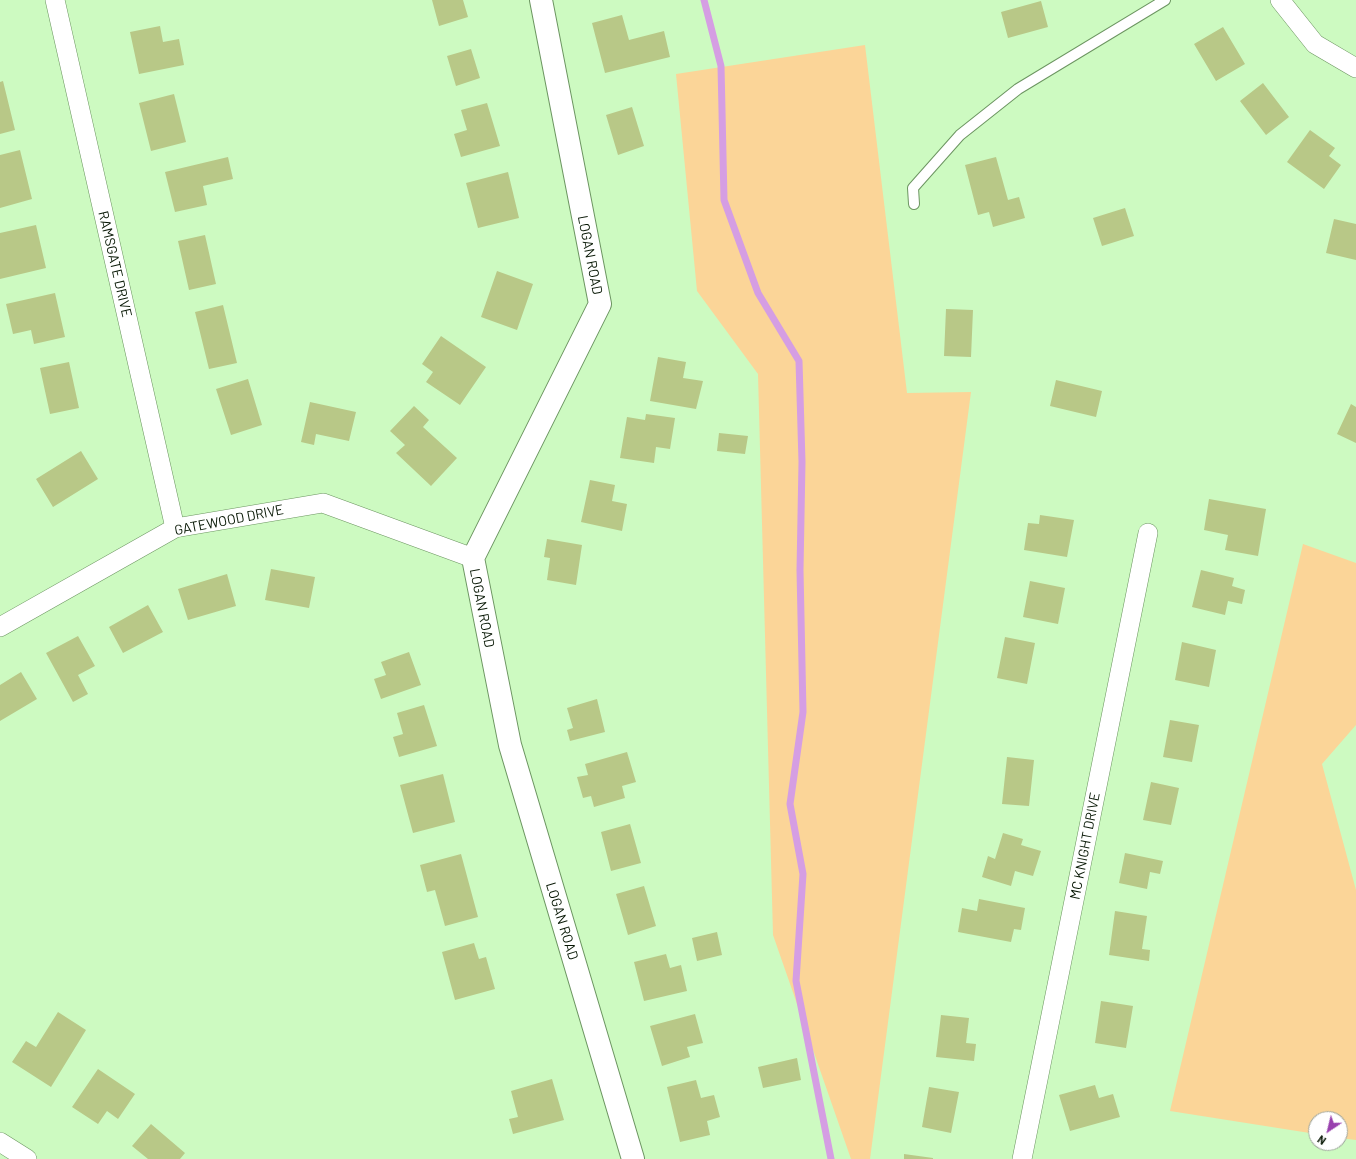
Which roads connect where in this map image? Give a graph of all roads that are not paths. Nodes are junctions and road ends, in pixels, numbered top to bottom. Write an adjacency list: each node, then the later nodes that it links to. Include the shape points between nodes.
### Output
1 (55, 0): 7 (street, RAMSGATE DRIVE)
2 (541, 0): 9 (street, LOGAN ROAD, via 600,304)
3 (1165, 0): 6 (lane, via 1018,89 960,135 913,188)
4 (1280, 0): 5 (street, via 1316,44)
5 (1356, 68)
6 (914, 204)
7 (175, 528): 9 (street, GATEWOOD DRIVE, via 323,503); 10 (street, GATEWOOD DRIVE)
8 (1148, 533): 14 (street, MC KNIGHT DRIVE)
9 (473, 558): 13 (street, LOGAN ROAD, via 510,745)
10 (0, 627)
11 (0, 1142): 12 (street)
12 (27, 1159)
13 (634, 1159)
14 (1022, 1159)

